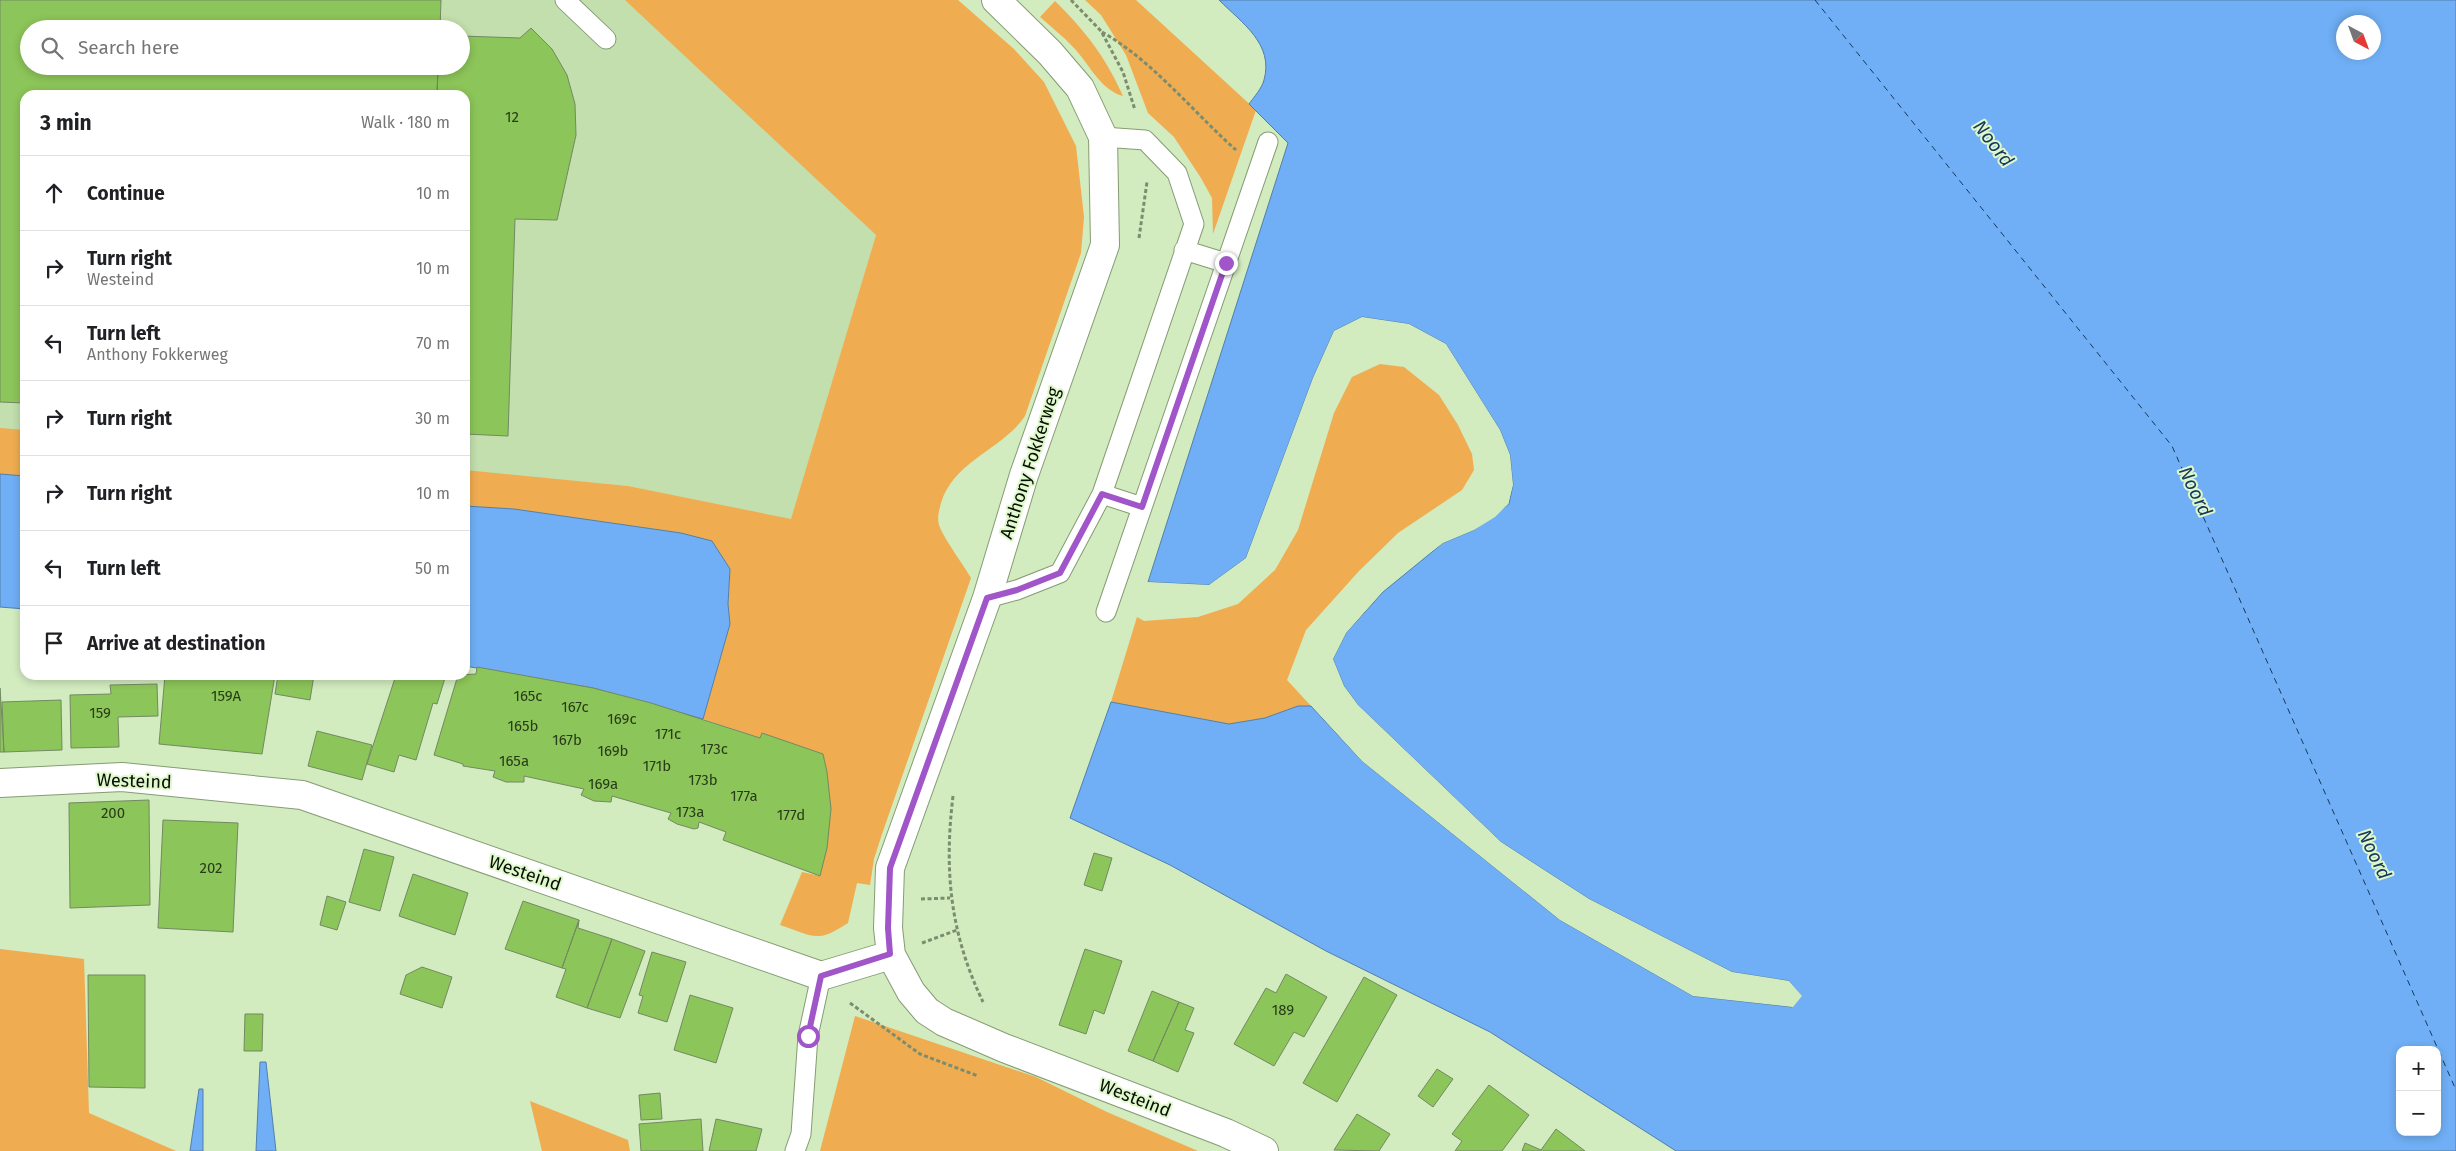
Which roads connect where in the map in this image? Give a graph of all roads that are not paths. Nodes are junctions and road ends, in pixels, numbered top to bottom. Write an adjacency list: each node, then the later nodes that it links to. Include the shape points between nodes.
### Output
1 (565, 0): 3 (lane)
2 (996, 0): 4 (street, Anthony Fokkerweg, via 1050,52 1080,88)
3 (606, 39)
4 (1103, 137): 6 (lane, via 1145,140 1177,173 1194,224); 10 (street, Anthony Fokkerweg, via 1105,245 1024,475)
5 (1268, 142): 7 (lane)
6 (1184, 250): 7 (lane); 8 (lane)
7 (1226, 263): 9 (lane)
8 (1102, 494): 9 (lane); 10 (lane, via 1060,573)
9 (1142, 507): 11 (lane)
10 (987, 598): 13 (street, Anthony Fokkerweg, via 890,868)
11 (1106, 612)
12 (0, 783): 14 (street, Westeind, via 122,777 302,794)
13 (890, 954): 14 (street); 16 (street, Westeind, via 911,992 927,1011 944,1022 1174,1112)
14 (821, 976): 15 (lane, via 808,1036 801,1134)
15 (795, 1151)
16 (1264, 1151)

